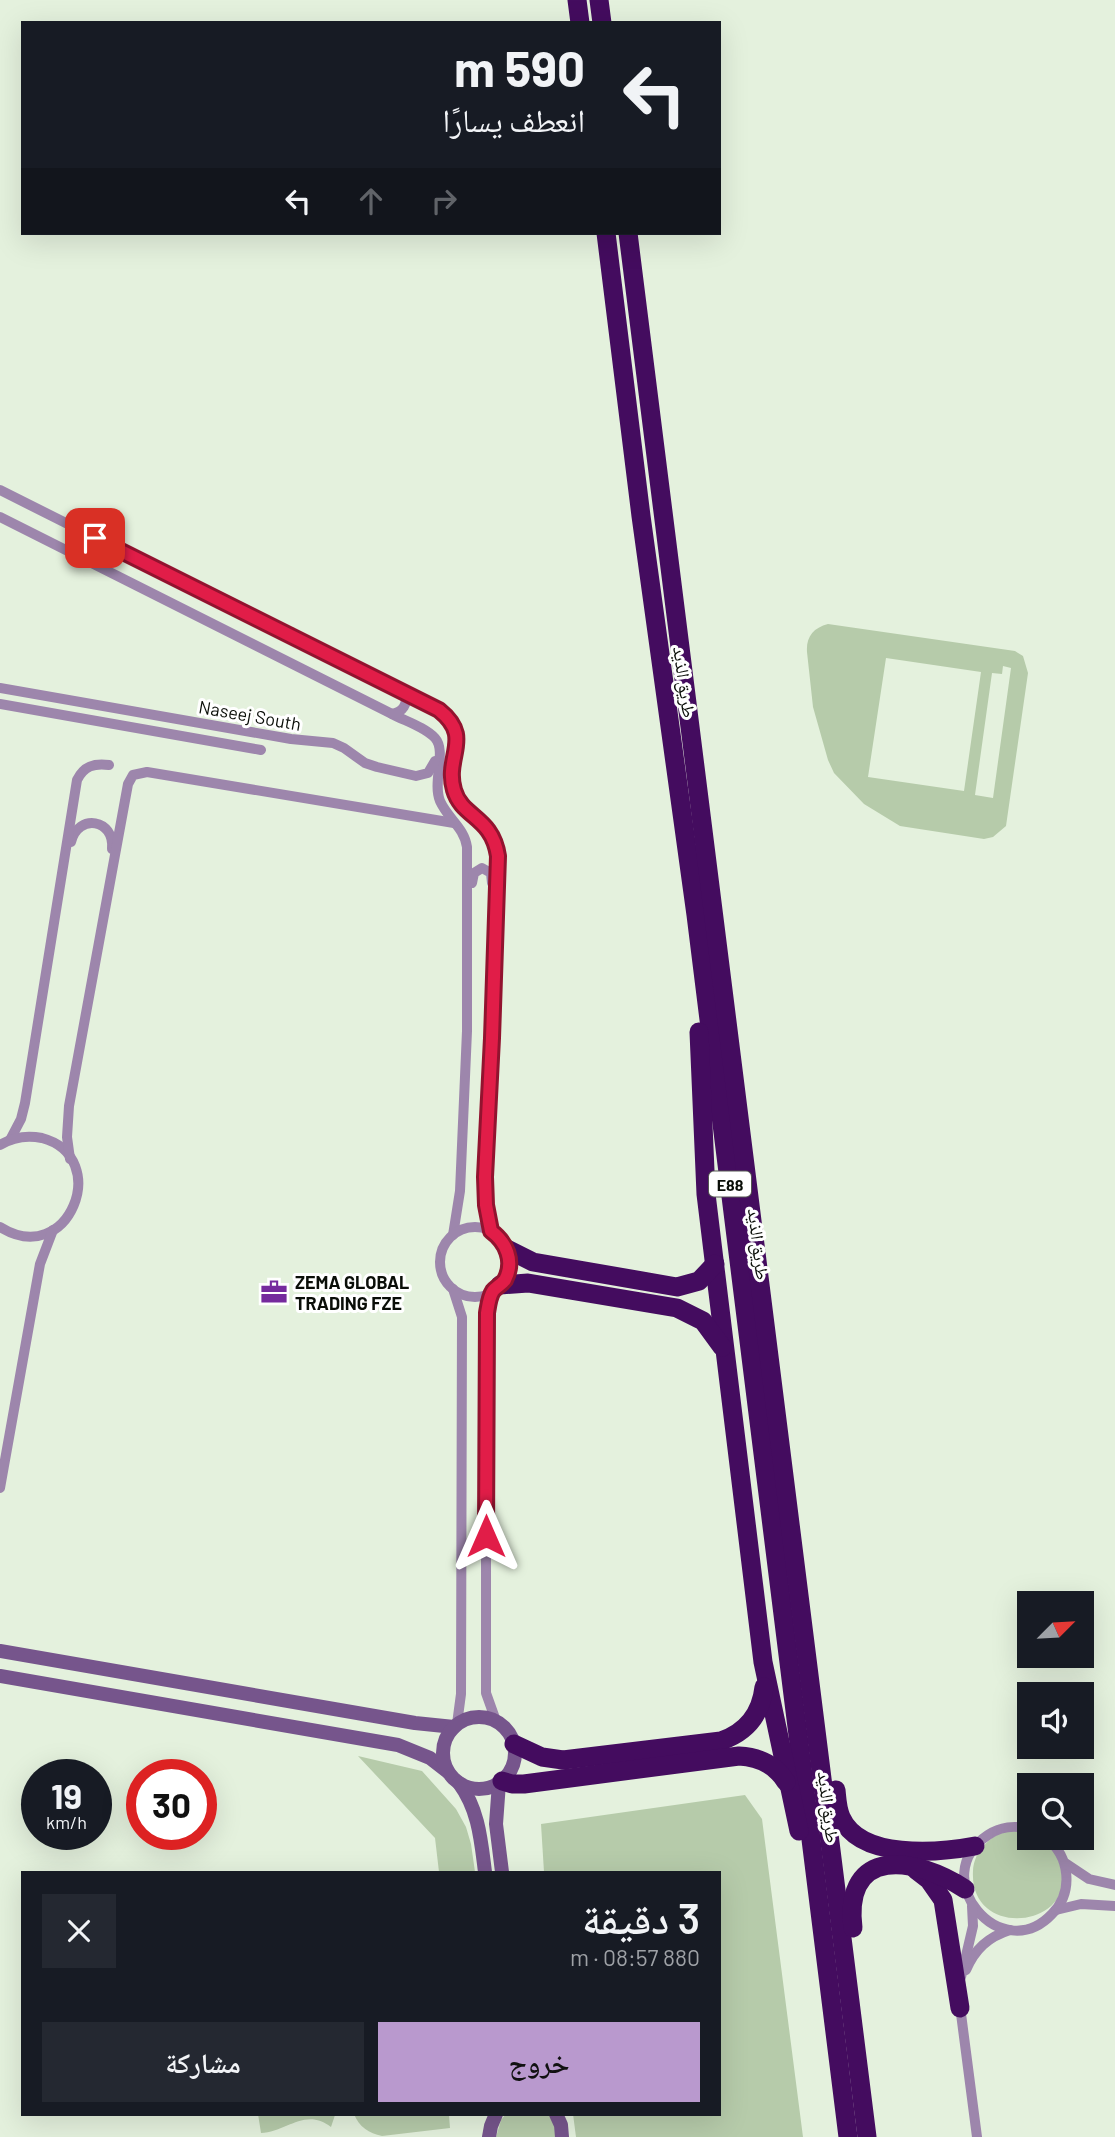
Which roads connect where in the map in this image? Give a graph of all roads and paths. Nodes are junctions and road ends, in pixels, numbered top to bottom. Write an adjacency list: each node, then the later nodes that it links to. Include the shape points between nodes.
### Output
1 (577, 0): 3 (highway)
2 (599, 0): 4 (highway)
3 (580, 21)
4 (601, 21)
5 (606, 235): 21 (highway, طريق الذيد / E88)
6 (628, 235): 37 (highway, طريق الذيد / E88)
7 (0, 490): 10 (street)
8 (0, 517): 12 (street)
9 (0, 688): 13 (street, Naseej South, via 326,741 371,766 422,776 432,768 435,751)
10 (405, 694): 12 (street, via 405,705); 20 (street, via 439,710 455,728 452,782 456,795 487,827 497,849)
11 (0, 705): 14 (street)
12 (392, 714): 13 (street)
13 (413, 725): 16 (street, via 433,735 438,743 437,791)
14 (261, 750)
15 (109, 765): 17 (street, via 90,766 79,776)
16 (458, 824): 18 (street, via 143,772 133,775 128,784); 19 (street, via 467,847)
17 (64, 862): 18 (street, via 75,832 96,823 112,839); 22 (street, via 24,1103 18,1126)
18 (111, 874): 23 (street, via 68,1116)
19 (467, 908): 20 (street, via 473,875 482,868 492,875); 27 (street, via 467,1031 460,1191)
20 (496, 911): 26 (street, via 485,1177)
21 (696, 915): 29 (highway, via 688,940); 52 (highway, طريق الذيد / E88)
22 (3, 1144): 23 (street, via 29,1136 48,1140)
23 (70, 1158): 25 (street, via 78,1195 70,1214)
24 (0, 1227): 25 (street, via 25,1236)
25 (53, 1230): 33 (street, via 40,1264)
26 (491, 1231): 27 (street, via 471,1227); 28 (street)
27 (453, 1235): 30 (street, via 442,1250 440,1265)
28 (507, 1249): 29 (highway, via 533,1262 677,1287 699,1281); 31 (street, via 508,1272)
29 (715, 1264): 32 (highway)
30 (453, 1289): 31 (street, via 468,1296); 39 (street, via 462,1317 461,1694)
31 (496, 1289): 32 (highway, via 528,1283 677,1308 703,1321); 38 (street, via 486,1321 486,1693)
32 (725, 1353): 35 (highway)
33 (0, 1488)
34 (4, 1650): 39 (street, via 415,1723)
35 (763, 1662): 40 (highway, via 764,1687 758,1711 743,1730 721,1741 563,1760 542,1757); 43 (highway)
36 (0, 1676): 41 (street, via 398,1745 430,1758)
37 (810, 1681): 45 (highway, via 825,1716 838,1809 849,1829 876,1844 909,1852); 58 (highway, طريق الذيد / E88)
38 (496, 1721): 39 (street, via 476,1717); 40 (street)
39 (455, 1726): 41 (street, via 443,1752)
40 (514, 1744): 42 (street, via 512,1767)
41 (454, 1778): 42 (street, via 475,1789); 49 (street, via 471,1802 478,1823)
42 (500, 1782): 43 (highway, via 518,1784 749,1756 769,1764); 50 (street, via 496,1824)
43 (790, 1790): 52 (highway, via 805,1865)
44 (1017, 1827): 45 (street, via 992,1832)
45 (975, 1846): 53 (street, via 966,1867)
46 (1058, 1850): 47 (street)
47 (1065, 1863): 51 (street, via 1089,1879); 55 (street, via 1067,1883)
48 (909, 1866): 53 (highway, via 937,1873); 57 (highway, via 929,1880 943,1900); 58 (highway, via 877,1868 862,1879 853,1895 851,1913 864,2025)
49 (485, 1871)
50 (502, 1871)
51 (1115, 1885)
52 (818, 1891): 63 (highway, طريق الذيد / E88)
53 (969, 1897): 56 (street, via 989,1922); 57 (street, via 973,1926 963,1964)
54 (1115, 1906): 55 (street, via 1081,1904)
55 (1056, 1910): 56 (street, via 1033,1927)
56 (1011, 1929): 57 (street, via 979,1948 967,1969)
57 (961, 2000): 65 (street)
58 (858, 2068): 64 (highway, طريق الذيد / E88)
59 (495, 2116): 61 (street)
60 (557, 2116): 62 (street)
61 (489, 2137)
62 (562, 2137)
63 (848, 2137)
64 (867, 2137)
65 (977, 2137)

